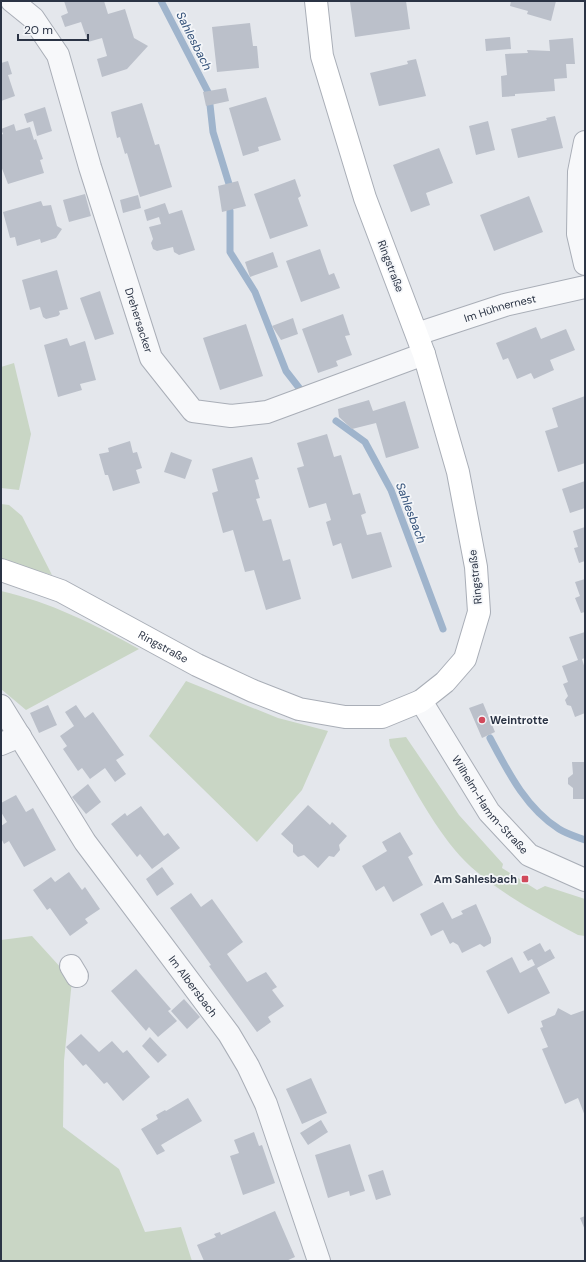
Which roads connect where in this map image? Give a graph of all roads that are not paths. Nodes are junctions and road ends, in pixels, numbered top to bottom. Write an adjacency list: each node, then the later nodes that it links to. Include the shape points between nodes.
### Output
1 (12, 1): 6 (street, Drehersacker, via 33,18 58,55 151,358 192,411 231,416 267,412)
2 (316, 1): 6 (street, Ringstraße, via 322,56 362,191)
3 (585, 142): 4 (street, via 579,172 578,234)
4 (585, 264)
5 (585, 287): 6 (street, Im Hühnernest, via 505,305)
6 (420, 344): 8 (street, Ringstraße, via 458,472 476,567 479,612 465,659 445,682)
7 (1, 570): 8 (street, Ringstraße, via 61,590 197,665 299,709 345,717 382,717)
8 (421, 702): 11 (street, Wilhelm-Hamm-Straße, via 489,812 529,855)
9 (1, 706): 10 (street, Im Albersbach)
10 (10, 740): 12 (street, Im Albersbach, via 229,1034 248,1066 266,1104)
11 (585, 880)
12 (319, 1261)

